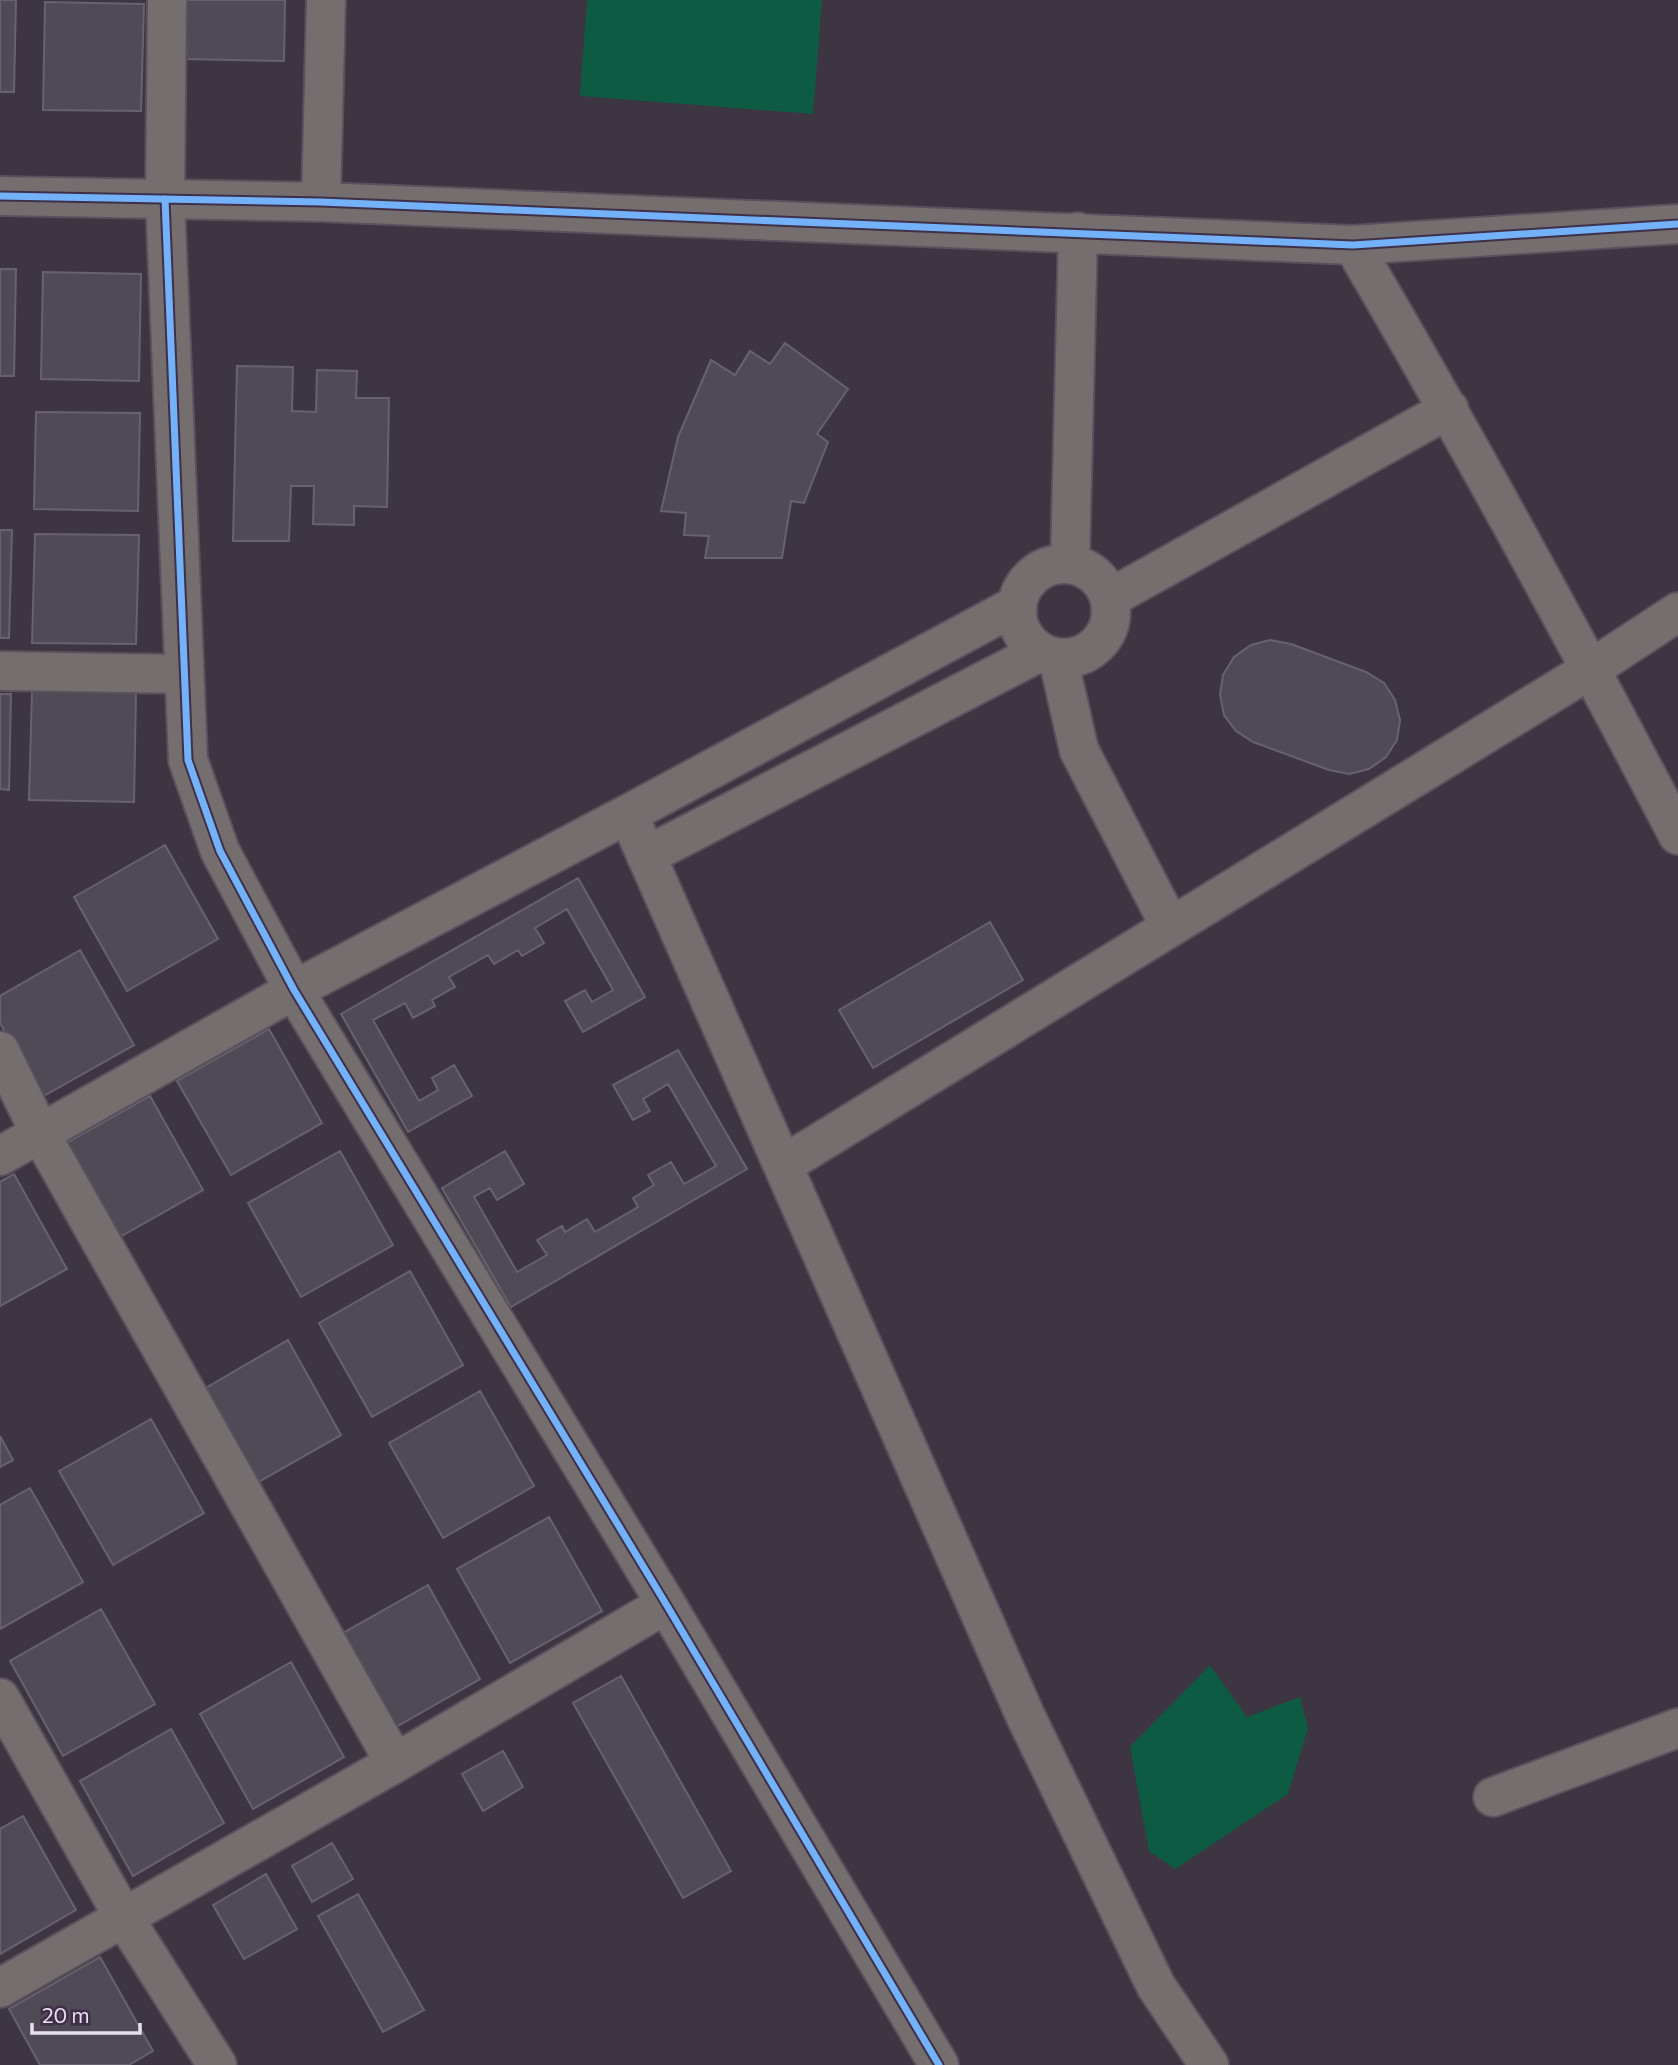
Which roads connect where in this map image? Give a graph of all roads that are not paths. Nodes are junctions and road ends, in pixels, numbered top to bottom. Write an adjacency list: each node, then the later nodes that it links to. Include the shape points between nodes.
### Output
1 (167, 0): 4 (street)
2 (326, 0): 5 (street)
3 (0, 196): 4 (street)
4 (164, 199): 5 (street); 17 (street)
5 (321, 202): 7 (street)
6 (1678, 224): 8 (street)
7 (1077, 232): 8 (street); 10 (street)
8 (1353, 245): 9 (street)
9 (1449, 409): 11 (street); 15 (street)
10 (1070, 563): 11 (street, via 1088,569 1102,581); 12 (street, via 1035,573 1023,587)
11 (1110, 598): 14 (street, via 1105,634 1093,649 1077,657)
12 (1017, 605): 14 (street, via 1018,623 1026,640); 18 (street)
13 (1678, 612): 15 (street)
14 (1049, 655): 20 (street); 21 (street, via 1079,751)
15 (1591, 669): 19 (street); 21 (street)
16 (0, 671): 17 (street)
17 (182, 674): 22 (street, via 192,773 220,851)
18 (628, 814): 20 (street); 22 (street)
19 (1678, 835)
20 (646, 856): 26 (street)
21 (1170, 926): 26 (street)
22 (294, 990): 24 (street); 27 (street)
23 (0, 1051): 24 (street)
24 (40, 1133): 25 (street); 30 (street)
25 (0, 1156)
26 (783, 1165): 36 (street, via 1025,1715 1156,1986)
27 (666, 1604): 30 (street); 35 (street)
28 (0, 1698): 32 (street)
29 (1678, 1728): 31 (street)
30 (395, 1763): 32 (street)
31 (1493, 1797)
32 (124, 1917): 33 (street); 34 (street)
33 (0, 1988)
34 (217, 2065)
35 (939, 2065)
36 (1209, 2065)

